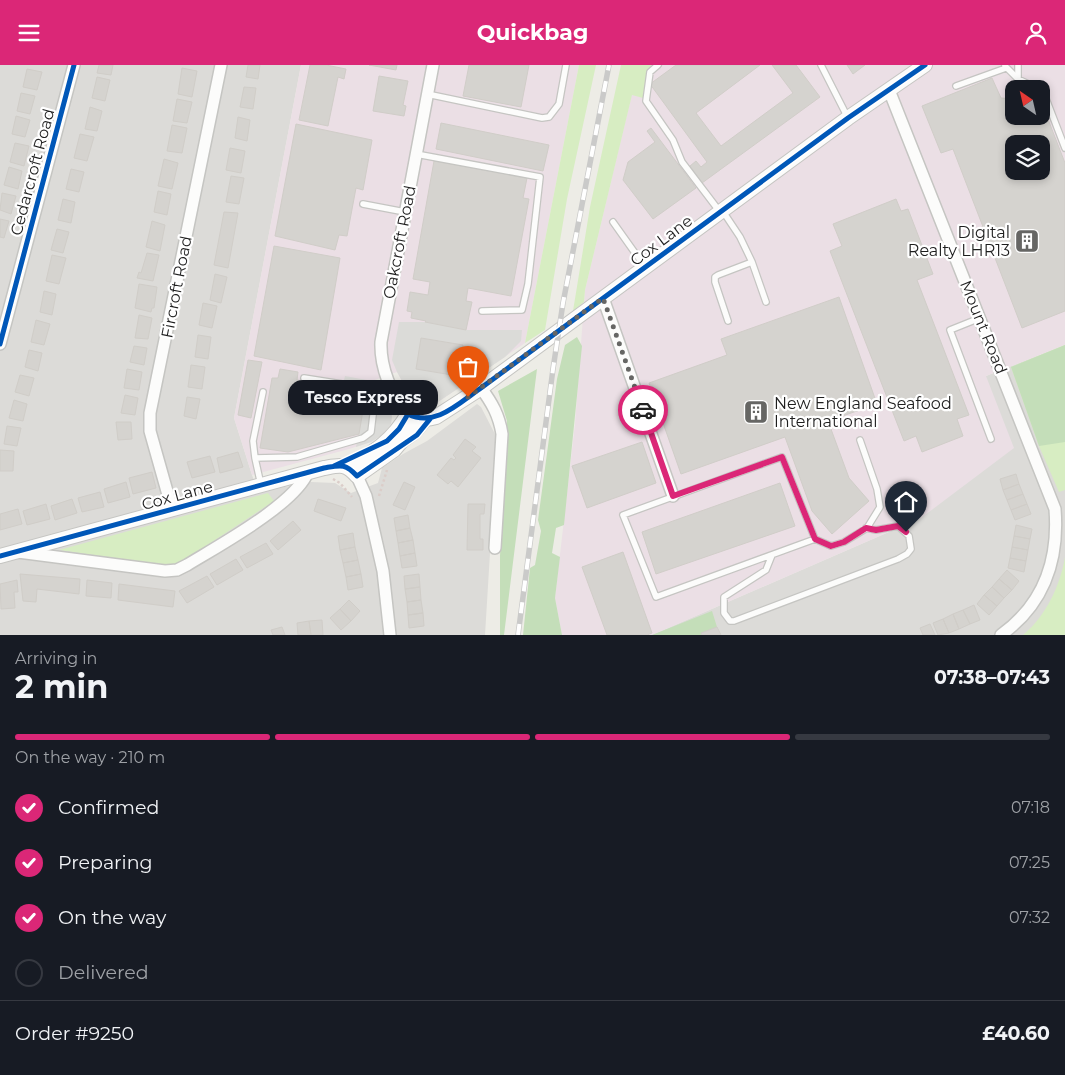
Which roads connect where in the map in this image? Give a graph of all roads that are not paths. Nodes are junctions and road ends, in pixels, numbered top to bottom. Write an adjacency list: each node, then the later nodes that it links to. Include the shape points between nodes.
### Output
1 (74, 65): 29 (street, Cedarcroft Road)
2 (221, 65): 46 (street, Fircroft Road, via 150,413 150,431)
3 (433, 65): 13 (street, Oakcroft Road)
4 (566, 65): 13 (lane, via 559,104 549,117)
5 (658, 65): 19 (lane, via 650,72 646,101 672,140 682,162)
6 (821, 65): 15 (lane)
7 (925, 65): 12 (street, Cox Lane)
8 (1018, 65): 10 (lane)
9 (1005, 67): 10 (lane); 11 (lane)
10 (1018, 79)
11 (956, 87)
12 (888, 90): 15 (street, Cox Lane); 27 (street, Mount Road)
13 (428, 94): 17 (street, Oakcroft Road)
14 (1050, 109): 16 (lane)
15 (848, 118): 19 (street, Cox Lane)
16 (1065, 148)
17 (416, 154): 20 (street, Oakcroft Road); 26 (lane, via 540,177 522,310)
18 (363, 205): 20 (lane)
19 (721, 211): 22 (lane, via 740,237); 23 (street, Cox Lane)
20 (405, 212): 31 (street, Oakcroft Road, via 380,355)
21 (613, 222): 23 (lane)
22 (752, 262): 25 (lane); 28 (lane, via 715,277)
23 (645, 267): 24 (street, Cox Lane)
24 (603, 298): 32 (street, Cox Lane); 44 (street)
25 (766, 302)
26 (482, 311)
27 (980, 318): 36 (lane, via 950,330); 45 (street, Mount Road)
28 (728, 321)
29 (0, 344)
30 (304, 378): 34 (lane, via 361,387)
31 (392, 388): 34 (lane); 35 (street, Oakcroft Road, via 403,409)
32 (481, 388): 35 (street, Cox Lane, via 442,415); 49 (street, via 500,420 502,434)
33 (263, 391): 39 (lane, via 253,441)
34 (375, 398): 39 (lane, via 371,432 364,438 297,457)
35 (419, 417): 38 (street, via 405,437)
36 (991, 439)
37 (860, 440): 47 (lane, via 880,507)
38 (391, 445): 40 (lane); 42 (street)
39 (255, 458): 43 (lane)
40 (334, 466): 41 (street, Cox Lane); 42 (street, Cox Lane)
41 (312, 471): 43 (street, Cox Lane); 50 (street, Cox Lane, via 297,490 270,513 177,570)
42 (353, 472): 53 (street, via 366,496 383,571)
43 (261, 485): 46 (street, Cox Lane)
44 (673, 496): 48 (lane, via 782,457); 51 (lane, via 623,515 656,597)
45 (1060, 507): 54 (street, Mount Road, via 1054,551 1038,597)
46 (172, 509): 50 (street, Cox Lane)
47 (866, 528): 48 (lane, via 831,546); 51 (lane, via 876,530 898,526 909,536 911,549 903,557 730,621 724,613 724,597 766,571)
48 (815, 539): 51 (lane)
49 (495, 548)
50 (16, 552): 52 (street, Cox Lane)
51 (772, 555)
52 (0, 557)
53 (390, 635)
54 (1002, 635)

